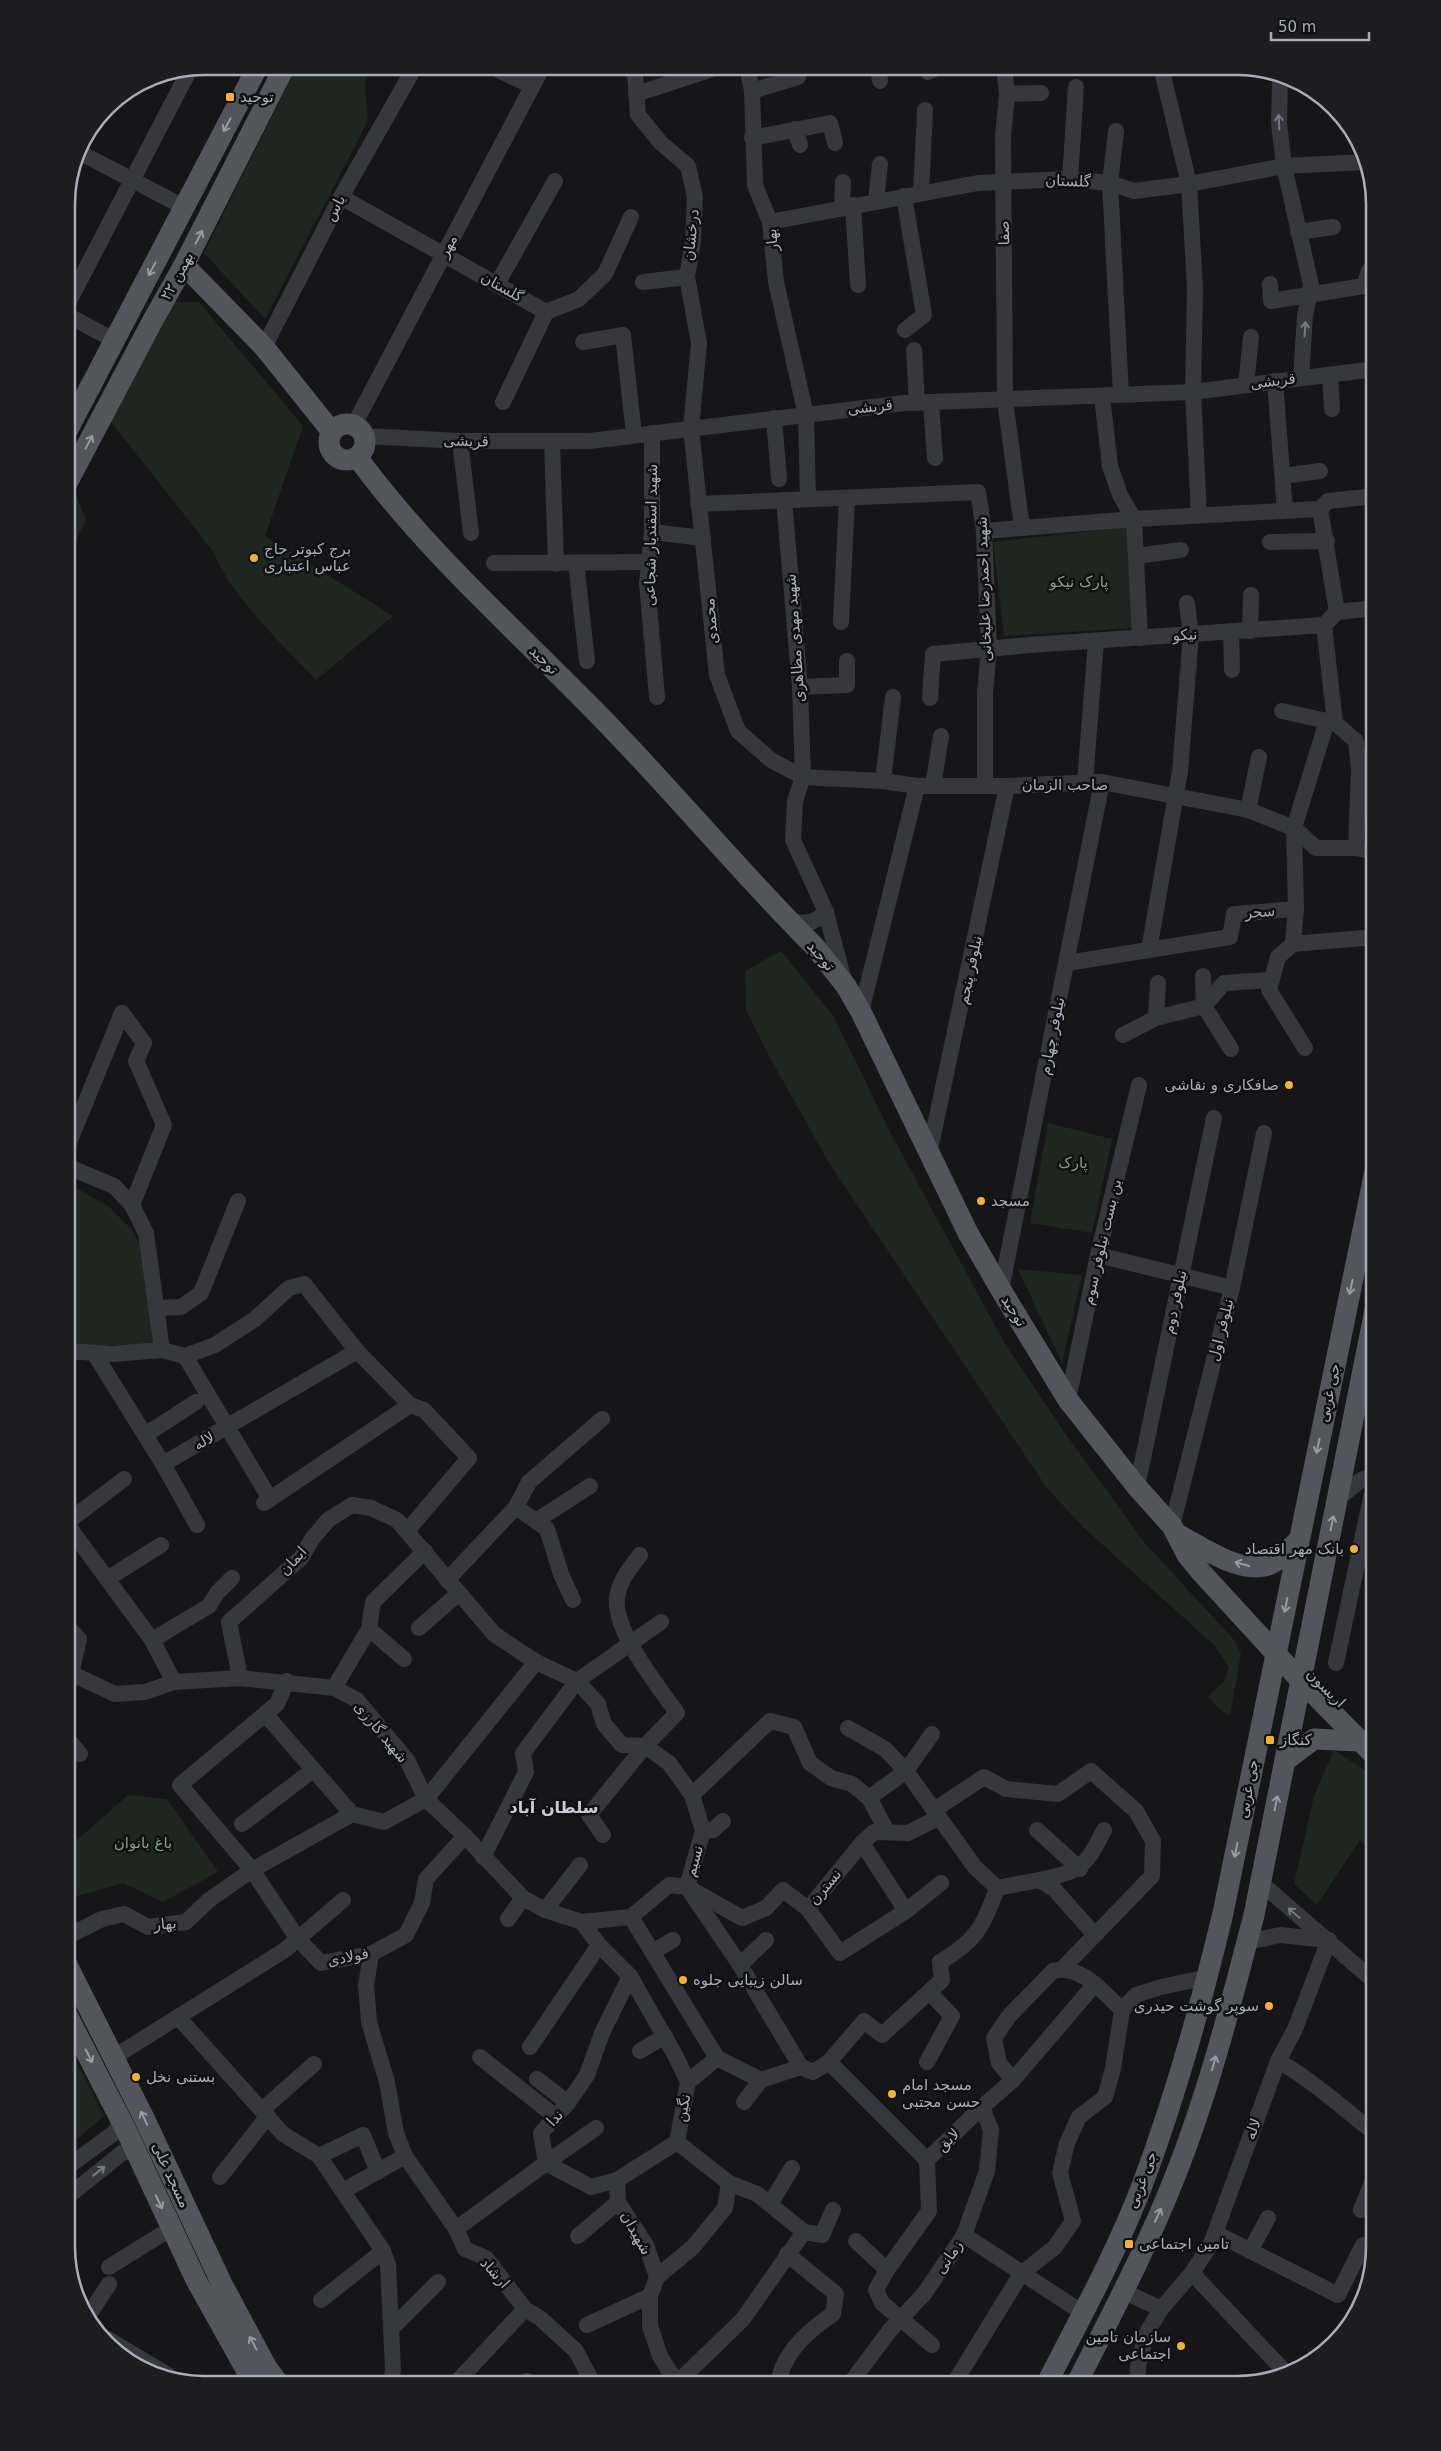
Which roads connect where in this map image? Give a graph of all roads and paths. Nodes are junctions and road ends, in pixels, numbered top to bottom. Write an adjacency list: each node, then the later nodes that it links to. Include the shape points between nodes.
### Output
1 (253, 75): 40 (main road, ۲۲ بهمن, one-way to 40)
2 (280, 75): 46 (main road, ۲۲ بهمن, one-way to 2)
3 (410, 75): 37 (street, یاس)
4 (509, 75): 14 (street)
5 (538, 75): 14 (street, مهر)
6 (635, 75): 18 (street, درخشان)
7 (694, 75): 18 (street)
8 (749, 75): 16 (street, بهار)
9 (1005, 75): 19 (street, صفا)
10 (1163, 75): 34 (street)
11 (186, 76): 29 (street)
12 (798, 77): 16 (street)
13 (1280, 83): 27 (street, one-way to 13, via 1279,123)
14 (532, 86): 45 (street, مهر)
15 (1076, 87): 28 (street)
16 (752, 90): 22 (street, بهار)
17 (1041, 93): 19 (street)
18 (636, 94): 47 (street, درخشان, via 638,115 661,143 688,166 695,197)
19 (1007, 94): 32 (street, صفا)
20 (925, 110): 35 (street)
21 (1116, 131): 33 (street)
22 (752, 138): 23 (street, via 798,137 830,123); 42 (street, بهار, via 755,184)
23 (835, 143)
24 (85, 155): 29 (street)
25 (1359, 162): 27 (street, گلستان)
26 (880, 164): 38 (street)
27 (1284, 166): 34 (street, گلستان); 44 (street)
28 (1070, 179): 32 (street, گلستان); 33 (street, گلستان)
29 (132, 180): 40 (street); 53 (street)
30 (554, 181): 50 (street)
31 (843, 182): 39 (street)
32 (1003, 182): 35 (street, گلستان, via 978,182); 71 (street, صفا)
33 (1110, 183): 34 (street, گلستان, via 1134,191); 69 (street)
34 (1190, 184): 68 (street, via 1195,288)
35 (921, 192): 36 (street, گلستان)
36 (904, 196): 38 (street, گلستان); 57 (street, via 924,315)
37 (341, 197): 45 (street, گلستان); 61 (street, یاس)
38 (876, 201): 39 (street, گلستان)
39 (847, 206): 42 (street, گلستان); 52 (street)
40 (184, 207): 59 (main road, ۲۲ بهمن, one-way to 59)
41 (631, 217): 55 (street, via 605,274 579,299)
42 (770, 222): 75 (street, بهار, via 776,282)
43 (1333, 227): 44 (street)
44 (1298, 232): 54 (street, via 1304,249)
45 (444, 254): 50 (street, گلستان); 79 (street, مهر)
46 (184, 265): 61 (main road); 87 (main road, ۲۲ بهمن, one-way to 46)
47 (687, 277): 49 (street); 78 (street, درخشان, via 699,343)
48 (1366, 280): 54 (street, via 1364,286)
49 (643, 282)
50 (497, 284): 55 (street, گلستان)
51 (1270, 284): 54 (street, via 1271,301)
52 (858, 285)
53 (75, 288)
54 (1309, 295): 65 (street, one-way to 54)
55 (546, 312): 72 (street)
56 (75, 320): 59 (street)
57 (905, 330)
58 (1251, 337): 67 (street)
59 (114, 340): 76 (main road, ۲۲ بهمن)
60 (583, 342): 82 (street, via 623,336)
61 (264, 346): 80 (main road)
62 (914, 350): 73 (street)
63 (1366, 370): 64 (street, قریشی)
64 (1330, 374): 65 (street, قریشی); 74 (street)
65 (1301, 378): 66 (street, قریشی)
66 (1275, 381): 67 (street, قریشی); 89 (street)
67 (1246, 385): 68 (street, قریشی)
68 (1193, 392): 69 (street, قریشی); 98 (street)
69 (1121, 394): 70 (street, قریشی)
70 (1102, 396): 71 (street, قریشی); 99 (street, via 1110,466 1120,495)
71 (1005, 400): 73 (street, قریشی); 100 (street, صفا)
72 (503, 402)
73 (924, 403): 75 (street, قریشی); 86 (street)
74 (1332, 409)
75 (806, 414): 77 (street, قریشی); 94 (street, بهار)
76 (75, 416)
77 (774, 418): 78 (street, قریشی); 90 (street)
78 (691, 428): 81 (street, قریشی); 95 (street, محمدی)
79 (359, 430): 80 (main road, via 338,426); 83 (street, قریشی); 85 (main road, via 365,444)
80 (332, 432): 85 (main road, via 330,447 334,454 341,458)
81 (652, 433): 82 (street, قریشی); 101 (street, شهید اسفندیار شجاعی)
82 (634, 435): 84 (street, قریشی)
83 (460, 441): 84 (street, قریشی); 103 (street)
84 (552, 441): 112 (street)
85 (357, 457): 151 (main road, توحید, via 389,501 587,703)
86 (934, 458)
87 (75, 468)
88 (1320, 471): 89 (street)
89 (1283, 476): 97 (street)
90 (779, 479)
91 (1366, 497): 96 (street, via 1328,501)
92 (847, 498): 94 (street, شهید احمدرضا علیخانی); 102 (street, شهید احمدرضا علیخانی, via 978,492); 117 (street)
93 (784, 500): 94 (street, شهید احمدرضا علیخانی); 95 (street, شهید احمدرضا علیخانی); 128 (street, شهید مهدی مظاهری)
94 (808, 500)
95 (698, 504): 104 (street, محمدی)
96 (1320, 509): 97 (street); 105 (street)
97 (1285, 510): 98 (street)
98 (1199, 515): 99 (street)
99 (1134, 519): 100 (street); 108 (street)
100 (1022, 528): 102 (street)
101 (652, 532): 104 (street); 109 (street, شهید اسفندیار شجاعی)
102 (984, 532): 124 (street, شهید احمدرضا علیخانی)
103 (471, 533)
104 (704, 538): 136 (street, محمدی, via 717,675 738,731 770,760)
105 (1326, 541): 106 (street); 116 (street)
106 (1270, 542)
107 (1181, 550): 108 (street)
108 (1136, 556): 122 (street)
109 (650, 562): 110 (street); 129 (street, شهید اسفندیار شجاعی, via 647,583)
110 (576, 563): 112 (street); 125 (street)
111 (494, 564): 112 (street)
112 (556, 564)
113 (1252, 595): 119 (street)
114 (1187, 603): 121 (street)
115 (1366, 609): 116 (street)
116 (1338, 612): 118 (street)
117 (841, 622)
118 (1324, 626): 119 (street, نیکو); 133 (street)
119 (1250, 631): 120 (street, نیکو)
120 (1230, 632): 121 (street, نیکو); 127 (street)
121 (1191, 635): 122 (street, نیکو); 144 (street)
122 (1140, 638): 123 (street, نیکو)
123 (1096, 641): 124 (street, نیکو); 138 (street)
124 (989, 648): 131 (street, نیکو, via 932,654); 142 (street, شهید احمدرضا علیخانی, via 984,693)
125 (586, 661)
126 (846, 662): 128 (street, via 847,685)
127 (1232, 670)
128 (800, 687): 136 (street, شهید مهدی مظاهری)
129 (658, 697)
130 (893, 697): 137 (street)
131 (930, 698)
132 (1282, 711): 133 (street)
133 (1331, 722): 146 (street); 147 (street, via 1356,741 1359,769)
134 (941, 736): 141 (street)
135 (1259, 756): 145 (street)
136 (803, 777): 137 (street, صاحب الزمان); 150 (street, via 795,801 793,840)
137 (883, 781): 140 (street, صاحب الزمان)
138 (1085, 782): 139 (street, صاحب الزمان); 143 (street, صاحب الزمان)
139 (1102, 782): 144 (street, صاحب الزمان); 155 (street, نیلوفر چهارم)
140 (917, 786): 141 (street, صاحب الزمان); 161 (street)
141 (933, 786): 142 (street, صاحب الزمان)
142 (985, 786): 143 (street, صاحب الزمان)
143 (1007, 786): 170 (street, نیلوفر پنجم)
144 (1177, 796): 145 (street, صاحب الزمان); 154 (street)
145 (1248, 810): 146 (street, صاحب الزمان)
146 (1294, 828): 147 (street, صاحب الزمان, via 1316,848); 149 (street)
147 (1356, 848): 148 (street, صاحب الزمان)
148 (1366, 850)
149 (1296, 909): 153 (street, سحر); 154 (street, سحر, via 1234,914 1230,937)
150 (826, 912): 151 (street, via 810,924); 159 (street)
151 (789, 921): 159 (main road, توحید)
152 (1366, 938): 153 (street)
153 (1294, 944): 157 (street, via 1278,957)
154 (1150, 950): 155 (street, سحر)
155 (1067, 963): 178 (street, نیلوفر چهارم)
156 (1202, 976): 160 (street)
157 (1271, 980): 160 (street, via 1224,983); 164 (street, via 1269,990)
158 (1158, 984): 162 (street)
159 (846, 986): 161 (main road, توحید)
160 (1204, 1006): 162 (street); 165 (street)
161 (862, 1012): 170 (main road, توحید)
162 (1156, 1018): 163 (street)
163 (1123, 1036)
164 (1305, 1048)
165 (1231, 1049)
166 (1139, 1085): 175 (street, بن بست نیلوفر سوم)
167 (1214, 1118): 176 (street, نیلوفر دوم)
168 (75, 1128): 173 (street, via 122,1013 144,1043 136,1061 164,1125)
169 (1264, 1133): 177 (street, نیلوفر اول)
170 (930, 1154): 178 (main road, توحید, via 968,1233)
171 (75, 1170): 173 (street, via 114,1186)
172 (238, 1200): 179 (street, via 201,1293 182,1307)
173 (132, 1205): 179 (street, via 146,1233)
174 (1366, 1214): 208 (main road, جی غربی, one-way to 208)
175 (1098, 1255): 176 (street); 187 (street, بن بست نیلوفر سوم)
176 (1181, 1275): 177 (street); 198 (street, نیلوفر دوم)
177 (1232, 1288): 205 (street, نیلوفر اول)
178 (1001, 1290): 187 (main road, توحید)
179 (156, 1308): 180 (street)
180 (162, 1350): 183 (street); 185 (street)
181 (357, 1350): 185 (street, via 304,1284 289,1288 255,1318 215,1345); 190 (street); 192 (street, لاله)
182 (75, 1352): 183 (street)
183 (94, 1354): 193 (street)
184 (1366, 1354): 186 (main road, جی غربی)
185 (185, 1356): 192 (street)
186 (1358, 1393): 189 (street); 199 (main road, جی غربی)
187 (1068, 1400): 198 (main road, توحید)
188 (196, 1402): 193 (street)
189 (1366, 1403)
190 (410, 1404): 192 (street, via 267,1501); 206 (street, via 424,1410 469,1458)
191 (602, 1419): 200 (street, via 529,1482)
192 (226, 1428): 194 (street, لاله)
193 (145, 1435): 194 (street)
194 (163, 1464): 204 (street)
195 (1366, 1478): 199 (street)
196 (124, 1479): 201 (street)
197 (590, 1486): 202 (street)
198 (1137, 1487): 205 (main road, توحید)
199 (1336, 1500): 228 (main road, جی غربی, one-way to 199)
200 (516, 1507): 202 (street); 214 (street)
201 (75, 1516)
202 (536, 1521): 216 (street, via 547,1530)
203 (1366, 1521): 227 (street)
204 (197, 1525)
205 (1175, 1530): 208 (main road, one-way to 205, via 1281,1558 1266,1566 1248,1566 1223,1558); 223 (main road, توحید, via 1198,1549)
206 (407, 1531): 210 (street); 230 (street, ایمان, via 397,1520 371,1508 352,1505 328,1520 301,1558 229,1622)
207 (75, 1535): 213 (street)
208 (1299, 1540): 223 (main road, جی غربی, one-way to 223)
209 (161, 1545): 213 (street)
210 (425, 1551): 214 (street); 219 (street, via 373,1602)
211 (640, 1555): 222 (street, via 621,1582 616,1600)
212 (232, 1578): 221 (street, via 209,1606)
213 (107, 1579): 221 (street)
214 (447, 1580): 215 (street)
215 (459, 1593): 218 (street); 226 (street, via 494,1634)
216 (573, 1600)
217 (661, 1622): 222 (street)
218 (419, 1628)
219 (368, 1629): 225 (street); 234 (street)
220 (75, 1635): 224 (street, via 79,1639)
221 (152, 1640): 233 (street)
222 (630, 1644): 232 (street); 240 (street, via 677,1713)
223 (1277, 1646): 228 (main road, اریسون); 291 (main road, جی غربی, one-way to 291)
224 (75, 1652)
225 (404, 1659)
226 (536, 1662): 232 (street); 248 (street)
227 (1336, 1663)
228 (1302, 1673): 238 (main road, اریسون); 243 (main road, جی غربی)
229 (75, 1675): 233 (street, شهید گارزی, via 115,1694 145,1692)
230 (240, 1678): 231 (street, شهید گارزی); 233 (street, شهید گارزی)
231 (287, 1681): 234 (street, شهید گارزی); 235 (street, via 278,1704)
232 (577, 1681): 240 (street, نسیم, via 598,1704 604,1724 622,1744); 260 (street, via 523,1752 526,1772)
233 (174, 1682)
234 (334, 1688): 248 (street, شهید گارزی, via 357,1700 406,1760)
235 (265, 1714): 244 (street); 263 (street, فولادی, via 180,1785)
236 (848, 1728): 245 (street, via 885,1749)
237 (932, 1734): 245 (street)
238 (1366, 1738)
239 (1366, 1739): 243 (main road, via 1314,1739)
240 (644, 1746): 246 (street, نسیم, via 669,1763); 257 (street, via 589,1815)
241 (75, 1748): 242 (street)
242 (80, 1754)
243 (1285, 1761): 265 (main road, جی غربی, one-way to 243)
244 (314, 1770): 249 (street); 252 (street)
245 (906, 1771): 247 (street); 250 (street)
246 (692, 1795): 247 (street, via 770,1721 794,1727 810,1763 831,1778 852,1784); 253 (street, نسیم)
247 (869, 1798): 256 (street)
248 (426, 1800): 249 (street, via 384,1822); 258 (street, شهید گارزی)
249 (352, 1814): 263 (street)
250 (936, 1814): 256 (street, نسترن, via 908,1833); 268 (street, via 974,1866); 278 (street, نسترن, via 984,1777 1006,1789 1058,1794 1090,1771 1136,1811 1154,1841 1152,1876)
251 (723, 1821): 253 (street, via 713,1830)
252 (242, 1824)
253 (703, 1830): 267 (street, نسیم)
254 (1037, 1830): 262 (street)
255 (1104, 1830): 262 (street)
256 (887, 1831): 259 (street, نسترن, via 874,1832)
257 (603, 1835)
258 (465, 1836): 260 (street, شهید گارزی); 286 (street, فولادی, via 426,1879 422,1903 406,1935)
259 (862, 1843): 271 (street, نسترن); 273 (street)
260 (484, 1857): 269 (street, شهید گارزی)
261 (580, 1865): 272 (street)
262 (1080, 1869): 264 (street)
263 (252, 1870): 277 (street, بهار, via 209,1900 186,1922 148,1927 124,1914 102,1919); 279 (street, فولادی)
264 (1040, 1880): 268 (street); 278 (street, via 1054,1889)
265 (1261, 1882): 282 (street, one-way to 265, via 1295,1915); 283 (main road, جی غربی)
266 (941, 1883): 273 (street)
267 (687, 1887): 271 (street, نسترن, via 742,1918 766,1908 783,1890); 274 (street, via 669,1885); 287 (street, نسیم)
268 (997, 1888): 294 (street, via 983,1925 963,1949 940,1962 942,1980)
269 (523, 1898): 272 (street, شهید گارزی); 275 (street)
270 (343, 1900): 279 (street)
271 (808, 1909): 273 (street, via 840,1953)
272 (546, 1910): 276 (street, شهید گارزی)
273 (906, 1910)
274 (631, 1917): 276 (street, شهید گارزی); 285 (street)
275 (508, 1919)
276 (582, 1922): 284 (street, نگین)
277 (75, 1932)
278 (1095, 1935): 288 (street)
279 (298, 1939): 286 (street, فولادی, via 321,1963); 296 (street)
280 (673, 1940): 285 (street)
281 (766, 1940): 287 (street)
282 (1328, 1940): 283 (street, via 1280,1935); 289 (street); 304 (street, لاله, via 1295,2029)
283 (1247, 1942): 357 (main road, جی غربی, one-way to 283, via 1174,2180 1204,2098)
284 (599, 1945): 290 (street, نگین); 299 (street)
285 (652, 1952): 303 (street)
286 (371, 1954): 324 (street, ارشاد, via 366,1985 369,2022 387,2082 396,2133)
287 (740, 1965): 308 (street, نسیم)
288 (1062, 1969): 293 (street); 311 (street, via 1053,1972 1040,1984 1009,2016 994,2038 999,2062)
289 (1366, 1974)
290 (630, 1976): 298 (street, نگین); 314 (street, ندا, via 602,2034 587,2075)
291 (1208, 1977): 295 (street, via 1136,1995); 363 (main road, جی غربی, via 1142,2184)
292 (75, 1981): 301 (main road, مسجد علی)
293 (1095, 1984): 295 (street); 311 (street, لایق)
294 (929, 1992): 305 (street, via 882,2035 864,2021); 306 (street, via 952,2016)
295 (1122, 2010): 354 (street, via 1105,2097 1079,2117 1067,2143 1060,2173 1073,2221 1055,2247)
296 (178, 2016): 301 (street); 316 (street)
297 (75, 2031): 318 (main road, مسجد علی, one-way to 318)
298 (665, 2036): 300 (street); 312 (street, نگین)
299 (530, 2047)
300 (640, 2050)
301 (114, 2057): 372 (main road, مسجد علی, one-way to 301, via 222,2284)
302 (480, 2057): 317 (street)
303 (717, 2058): 310 (street); 312 (street)
304 (1278, 2061): 319 (street, via 1308,2078); 344 (street, لاله)
305 (829, 2062): 308 (street); 325 (street)
306 (927, 2062)
307 (314, 2064): 316 (street)
308 (807, 2070): 310 (street)
309 (537, 2080): 314 (street)
310 (761, 2080): 313 (street)
311 (1013, 2080): 315 (street, لایق)
312 (688, 2082): 321 (street, نگین)
313 (744, 2102)
314 (568, 2103): 317 (street, ندا)
315 (982, 2106): 325 (street, لایق); 345 (street, زمانی, via 991,2130 987,2171)
316 (265, 2113): 323 (street, via 283,2134); 330 (street)
317 (556, 2117): 327 (street, ندا, via 541,2133)
318 (121, 2122): 322 (main road, مسجد علی); 326 (street, via 114,2133)
319 (1366, 2126)
320 (596, 2128): 327 (street)
321 (677, 2142): 331 (street); 332 (street, نگین)
322 (135, 2151): 333 (street, one-way to 322, via 122,2154); 341 (main road, مسجد علی, one-way to 341)
323 (319, 2156): 329 (street, via 363,2135); 334 (street)
324 (405, 2156): 329 (street); 342 (street, ارشاد)
325 (927, 2160): 352 (street, لایق, via 929,2211)
326 (75, 2161)
327 (546, 2163): 331 (street, via 590,2187); 342 (street)
328 (792, 2168): 337 (street)
329 (378, 2172): 334 (street)
330 (220, 2177)
331 (616, 2180): 336 (street, شهیدان)
332 (729, 2183): 337 (street, نگین, via 758,2194); 355 (street, via 725,2208 693,2247)
333 (75, 2191)
334 (343, 2191): 349 (street)
335 (1366, 2197): 339 (street)
336 (618, 2202): 346 (street); 355 (street, شهیدان, via 646,2245)
337 (770, 2204): 343 (street, نگین)
338 (833, 2210): 343 (street, via 822,2235)
339 (1361, 2210)
340 (1268, 2218): 350 (street)
341 (172, 2228): 362 (street, via 109,2275); 371 (main road, مسجد علی, via 196,2280)
342 (456, 2229): 360 (street, ارشاد, via 465,2249 486,2258)
343 (804, 2232): 351 (street)
344 (1214, 2233): 350 (street); 353 (street, لاله, via 1211,2244)
345 (964, 2235): 354 (street); 364 (street, زمانی, via 924,2294)
346 (578, 2236)
347 (856, 2241): 352 (street)
348 (1362, 2245): 350 (street, via 1338,2295)
349 (383, 2251): 359 (street); 366 (street, via 388,2264)
350 (1250, 2251)
351 (787, 2254): 377 (street, via 743,2319); 378 (street, via 836,2294 833,2314 815,2326 790,2353)
352 (887, 2270): 364 (street, لایق, via 876,2290 882,2303)
353 (1192, 2272): 361 (street, لاله); 370 (street)
354 (1021, 2274): 363 (street); 380 (street)
355 (656, 2277): 358 (street)
356 (438, 2282): 366 (street)
357 (1123, 2291): 361 (street); 382 (main road, جی غربی)
358 (650, 2296): 365 (street); 376 (street, via 650,2326 660,2356)
359 (321, 2300)
360 (525, 2309): 374 (street); 375 (street, ارشاد, via 540,2318 576,2351)
361 (1161, 2309): 383 (street, via 1146,2334)
362 (91, 2310)
363 (1082, 2313): 381 (main road, جی غربی)
364 (900, 2319): 367 (street); 379 (street, زمانی)
365 (587, 2325)
366 (391, 2329): 373 (street)
367 (932, 2345)
368 (130, 2352): 369 (street)
369 (148, 2363)
370 (1281, 2368)
371 (250, 2376)
372 (273, 2376)
373 (391, 2376)
374 (462, 2376)
375 (589, 2376)
376 (673, 2376)
377 (686, 2376)
378 (779, 2376)
379 (856, 2376)
380 (959, 2376)
381 (1050, 2376)
382 (1080, 2376)
383 (1138, 2376)

